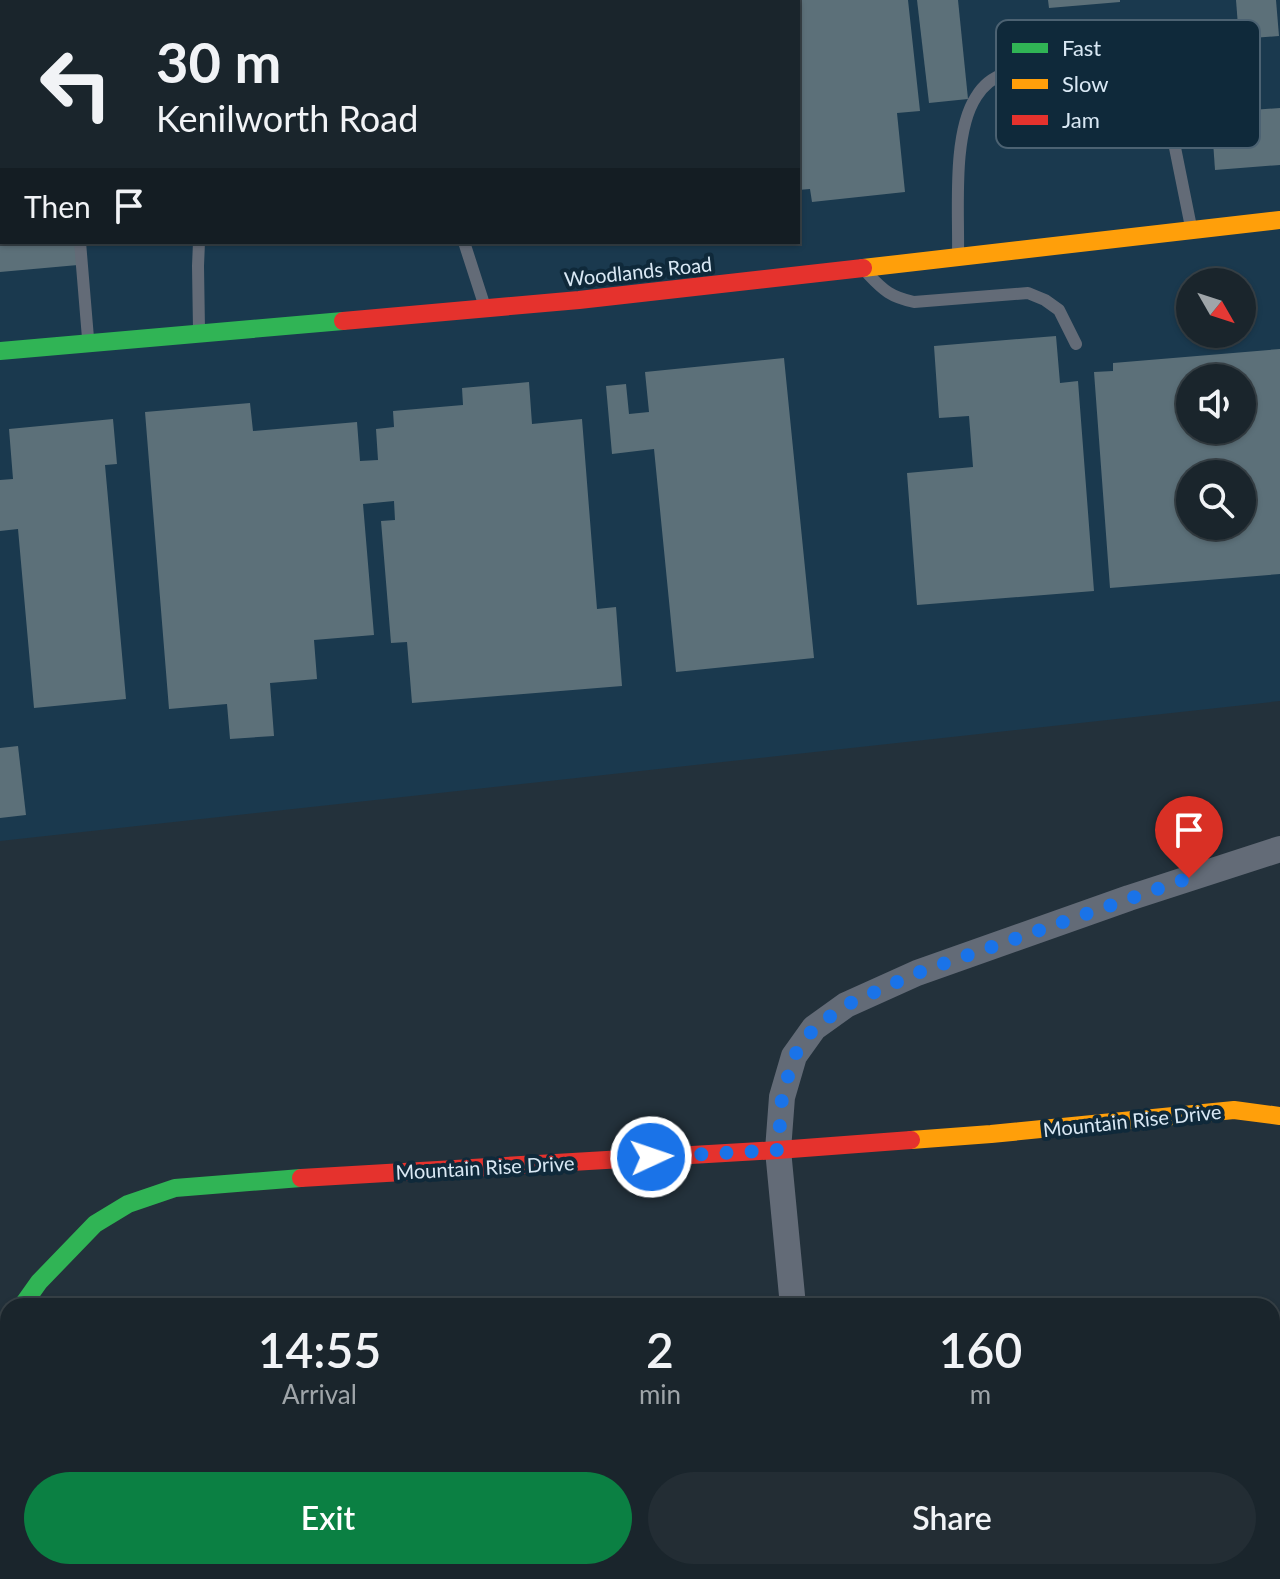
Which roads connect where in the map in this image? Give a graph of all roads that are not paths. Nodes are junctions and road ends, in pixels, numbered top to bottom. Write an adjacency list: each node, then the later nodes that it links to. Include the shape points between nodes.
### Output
1 (996, 79): 8 (lane, via 974,99 965,123)
2 (1175, 148): 4 (lane)
3 (1280, 220): 4 (street, Woodlands Road)
4 (1192, 230): 8 (street, Woodlands Road)
5 (80, 244): 12 (lane)
6 (199, 244): 11 (lane)
7 (465, 244): 10 (lane)
8 (958, 258): 9 (street, Woodlands Road)
9 (864, 268): 10 (street, Woodlands Road); 13 (lane, via 884,292 914,302 1028,293 1059,310)
10 (485, 308): 11 (street, Woodlands Road)
11 (199, 333): 12 (street, Woodlands Road)
12 (88, 343): 14 (street, Woodlands Road)
13 (1076, 344)
14 (0, 351)
15 (1280, 849): 17 (street, via 931,968 846,1005 814,1028 794,1056 782,1097)
16 (1280, 1116): 17 (street, Mountain Rise Drive, via 1234,1110)
17 (778, 1150): 18 (street, Mountain Rise Drive, via 175,1188 128,1204 95,1224); 19 (street)
18 (28, 1298)
19 (792, 1298)

